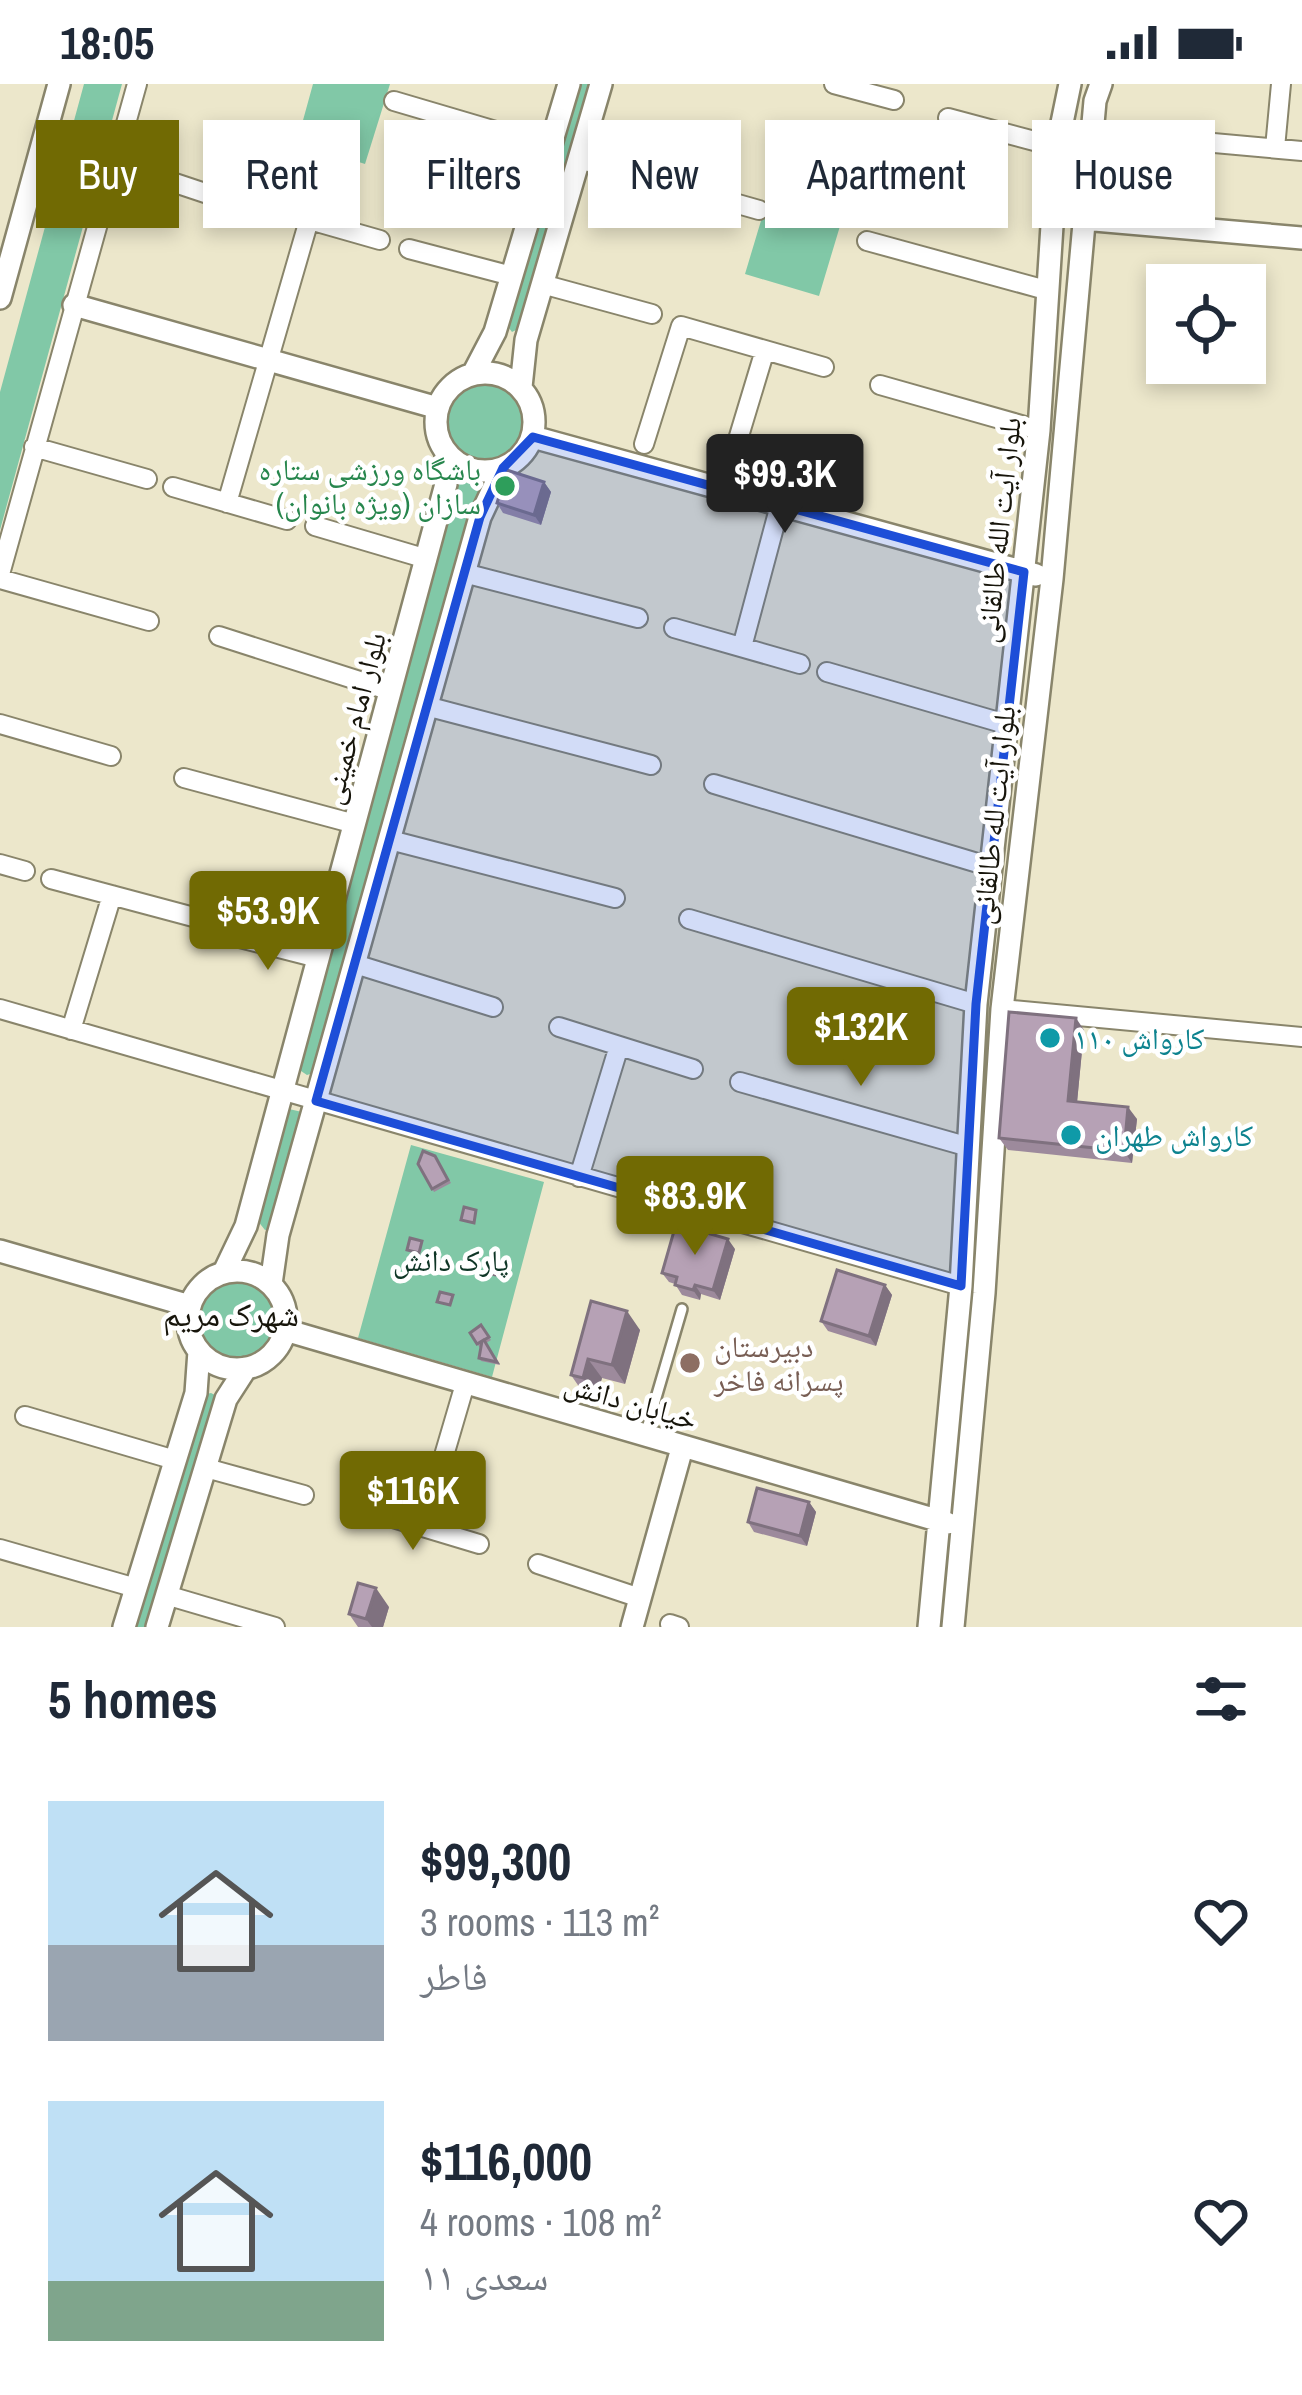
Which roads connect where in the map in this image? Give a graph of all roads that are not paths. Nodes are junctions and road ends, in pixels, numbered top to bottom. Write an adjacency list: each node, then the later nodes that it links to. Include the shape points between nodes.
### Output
1 (59, 84): 37 (street)
2 (137, 84): 12 (street)
3 (568, 84): 14 (street)
4 (601, 84): 21 (street)
5 (838, 84): 9 (street)
6 (1070, 84): 15 (street, بلوار آیت الله طالقانی)
7 (1101, 84): 16 (street, بلوار آیت لله طالقانی)
8 (1281, 84): 19 (street)
9 (893, 100)
10 (394, 101): 13 (street)
11 (948, 118): 17 (street)
12 (127, 120)
13 (457, 120)
14 (558, 120)
15 (1063, 120)
16 (1094, 120)
17 (1032, 140)
18 (1215, 143): 19 (street)
19 (1275, 148): 20 (street)
20 (1302, 151)
21 (579, 159): 22 (street); 35 (street)
22 (759, 210)
23 (96, 228): 38 (street)
24 (307, 228): 41 (street)
25 (337, 228): 31 (street)
26 (526, 228): 34 (street)
27 (1051, 228): 36 (street, بلوار آیت الله طالقانی)
28 (1081, 228): 64 (street, بلوار آیت لله طالقانی)
29 (1186, 228): 30 (street)
30 (1302, 238)
31 (380, 240)
32 (867, 241): 36 (street)
33 (409, 249): 34 (street)
34 (512, 276): 43 (street)
35 (542, 284): 39 (street); 45 (street)
36 (1046, 290): 47 (street, بلوار آیت الله طالقانی)
37 (0, 296)
38 (74, 305): 41 (street); 50 (street)
39 (652, 314)
40 (766, 350): 42 (street); 49 (street, via 681,326); 55 (street)
41 (269, 360): 46 (street); 56 (street)
42 (824, 367)
43 (473, 374): 45 (street); 46 (street)
44 (880, 386): 47 (street)
45 (521, 387): 48 (street, via 534,410)
46 (438, 408): 51 (street)
47 (1039, 430): 61 (street, بلوار آیت الله طالقانی)
48 (533, 437): 52 (street); 55 (street)
49 (644, 444)
50 (34, 447): 53 (street); 63 (street)
51 (446, 452): 52 (street, via 472,470); 60 (street, بلوار امام خمینی)
52 (503, 468): 62 (street)
53 (147, 479)
54 (173, 487): 56 (street)
55 (723, 489): 57 (street)
56 (227, 502): 58 (street)
57 (780, 505): 61 (street); 69 (street)
58 (286, 520)
59 (315, 526): 60 (street)
60 (427, 560): 72 (street, بلوار امام خمینی)
61 (1024, 572): 64 (street); 75 (street, بلوار آیت الله طالقانی)
62 (464, 573): 65 (street); 73 (street)
63 (0, 577): 66 (street)
64 (1052, 580): 96 (street, بلوار آیت لله طالقانی)
65 (638, 618)
66 (149, 621)
67 (674, 628): 69 (street)
68 (219, 636): 72 (street)
69 (742, 647): 70 (street)
70 (800, 664)
71 (827, 672): 75 (street)
72 (391, 691): 80 (street, بلوار امام خمینی)
73 (426, 706): 77 (street); 81 (street)
74 (0, 724): 76 (street)
75 (1009, 725): 83 (street, بلوار آیت الله طالقانی)
76 (112, 756)
77 (651, 765)
78 (184, 778): 80 (street)
79 (714, 784): 83 (street)
80 (355, 824): 91 (street, بلوار امام خمینی)
81 (390, 840): 87 (street); 92 (street)
82 (0, 864): 84 (street)
83 (991, 867): 93 (street, بلوار آیت الله طالقانی)
84 (25, 871)
85 (51, 879): 86 (street)
86 (112, 895): 88 (street); 98 (street)
87 (615, 898)
88 (201, 919)
89 (689, 920): 93 (street)
90 (232, 935): 91 (street)
91 (318, 958): 103 (street, بلوار امام خمینی)
92 (355, 964): 94 (street); 104 (street)
93 (976, 1004): 105 (street, بلوار آیت الله طالقانی)
94 (493, 1007)
95 (0, 1009): 98 (street)
96 (1002, 1009): 99 (street); 129 (street, بلوار آیت لله طالقانی)
97 (559, 1028): 100 (street)
98 (71, 1030): 103 (street)
99 (1302, 1037)
100 (619, 1046): 101 (street); 106 (street)
101 (693, 1069)
102 (740, 1082): 105 (street)
103 (283, 1092): 104 (street); 107 (street, بلوار امام خمینی)
104 (316, 1101): 106 (street); 108 (street)
105 (969, 1147): 112 (street, بلوار آیت الله طالقانی)
106 (579, 1177): 112 (street)
107 (246, 1226): 108 (street, via 259,1243); 110 (street, بلوار امام خمینی)
108 (278, 1235): 111 (street)
109 (0, 1251): 113 (street)
110 (224, 1272): 111 (street, via 249,1271); 113 (street)
111 (271, 1284): 115 (street)
112 (962, 1286): 128 (street, بلوار آیت الله طالقانی)
113 (190, 1306): 116 (street)
114 (682, 1309): 122 (lane)
115 (285, 1330): 117 (street, via 269,1357); 118 (street, خیابان دانش)
116 (199, 1351): 117 (street, via 225,1367); 119 (street)
117 (246, 1368): 120 (street)
118 (465, 1384): 122 (street, خیابان دانش); 130 (street)
119 (196, 1393): 120 (street, via 214,1386); 124 (street)
120 (226, 1400): 125 (street)
121 (25, 1416): 124 (street)
122 (644, 1437): 123 (street, خیابان دانش)
123 (682, 1448): 128 (street, خیابان دانش); 136 (street)
124 (176, 1460): 134 (street)
125 (206, 1468): 126 (street); 135 (street)
126 (304, 1495)
127 (362, 1509): 130 (street)
128 (938, 1521): 129 (street, خیابان دانش); 141 (street, بلوار آیت الله طالقانی)
129 (961, 1527): 142 (street, بلوار آیت لله طالقانی)
130 (422, 1528): 131 (street)
131 (479, 1544)
132 (0, 1549): 134 (street)
133 (538, 1564): 136 (street)
134 (136, 1588): 137 (street)
135 (166, 1595): 138 (street); 139 (street)
136 (640, 1598): 140 (street)
137 (124, 1627)
138 (157, 1627)
139 (274, 1627)
140 (632, 1627)
141 (929, 1627)
142 (953, 1627)

